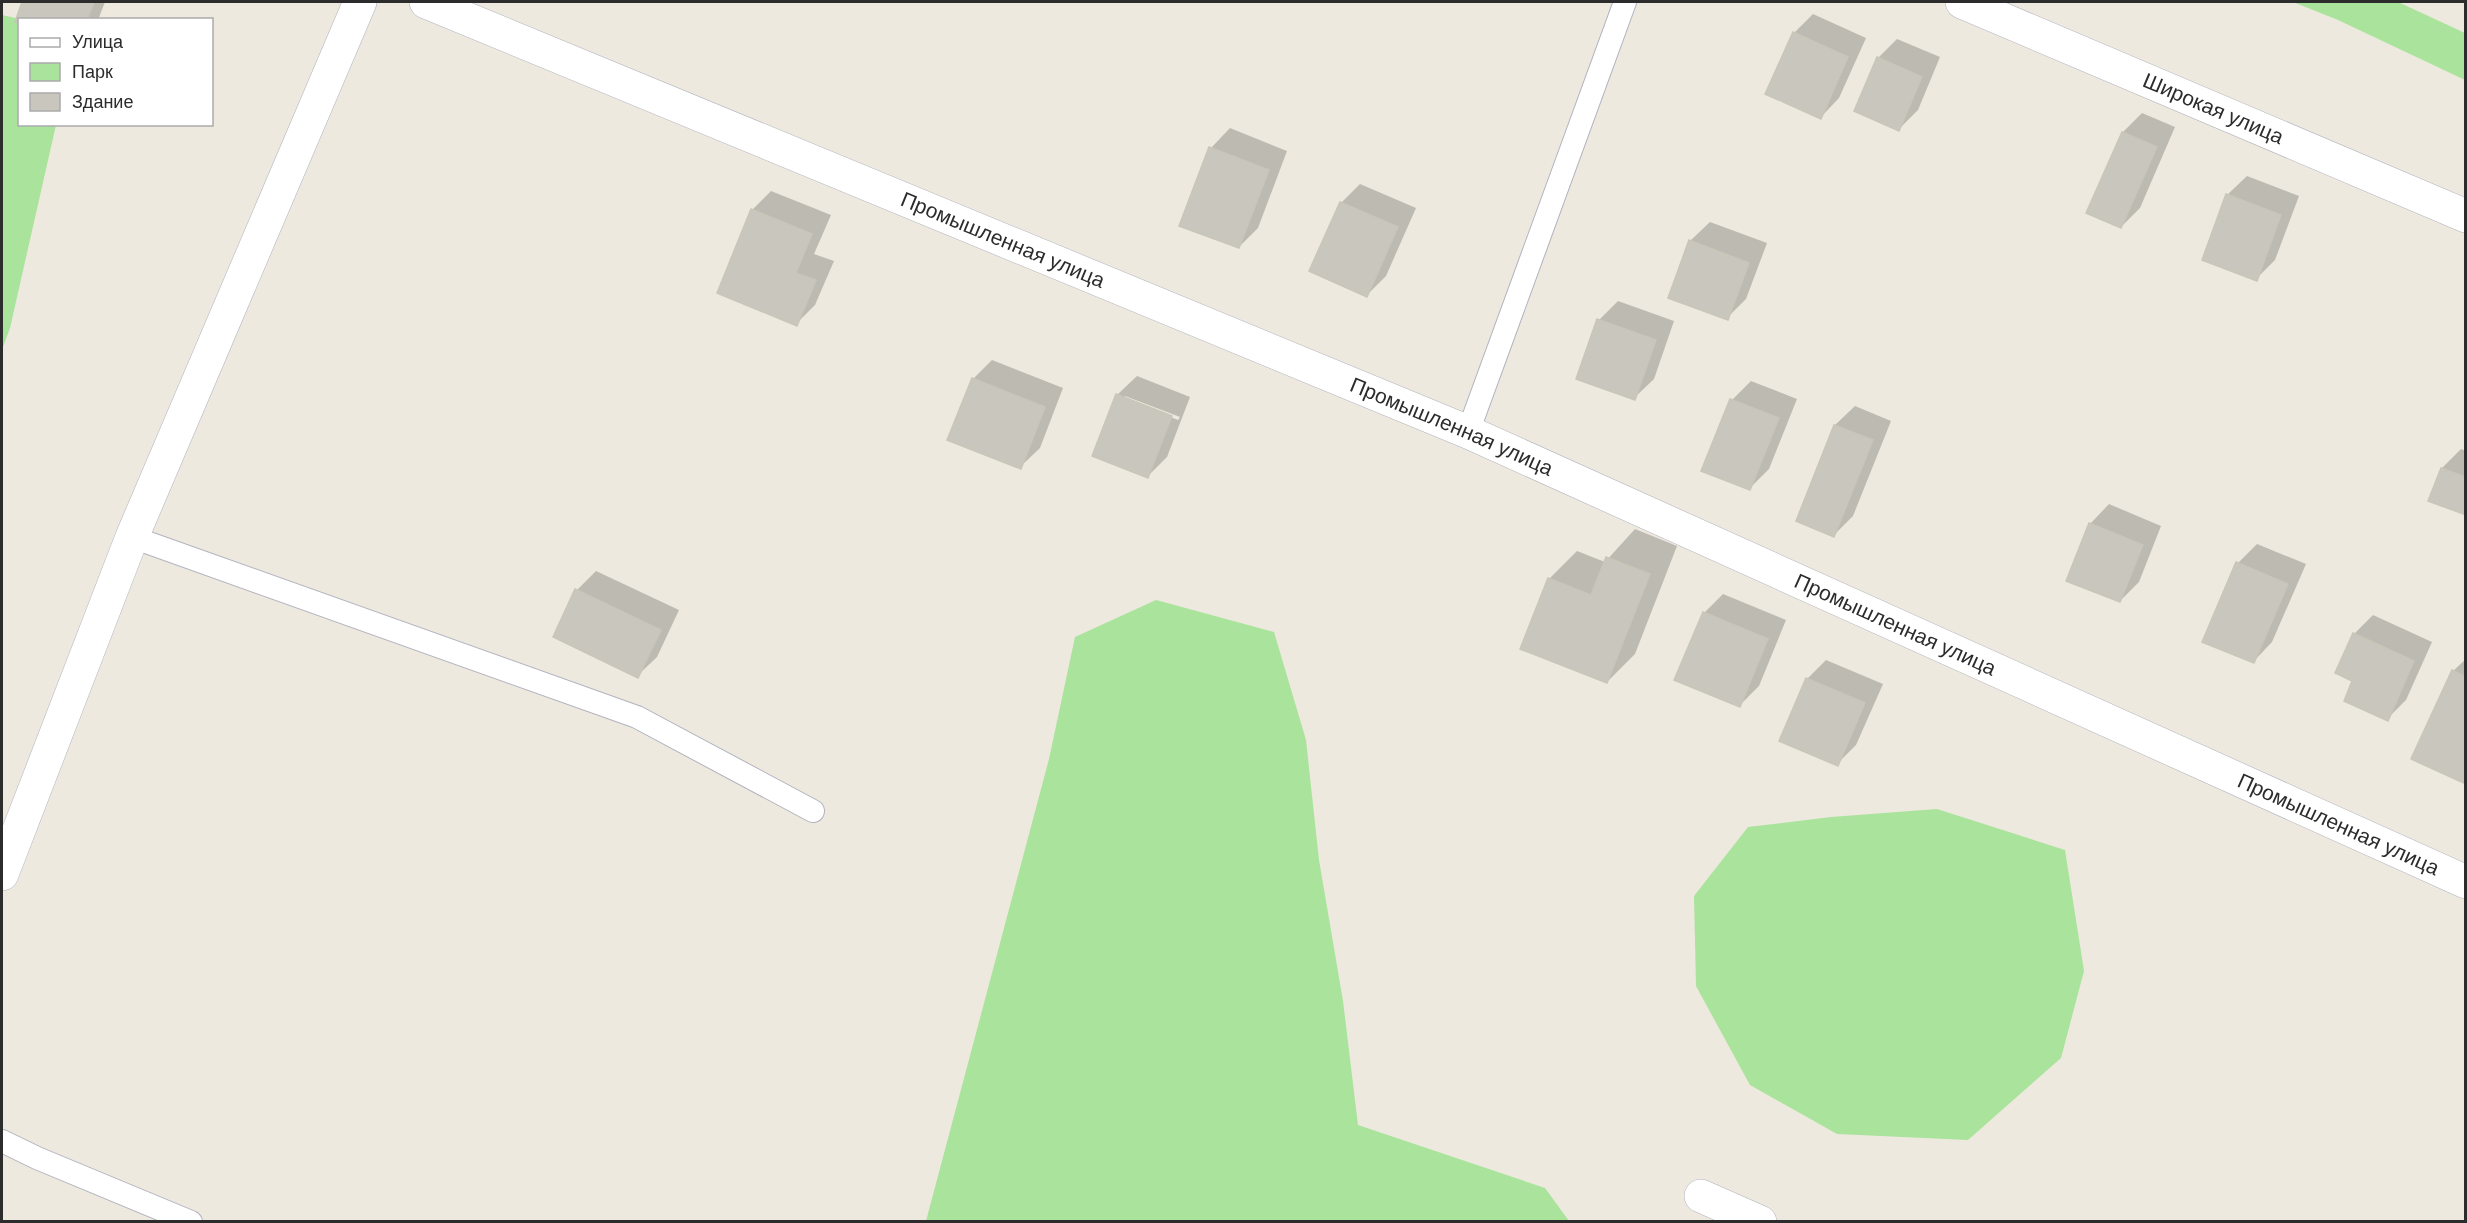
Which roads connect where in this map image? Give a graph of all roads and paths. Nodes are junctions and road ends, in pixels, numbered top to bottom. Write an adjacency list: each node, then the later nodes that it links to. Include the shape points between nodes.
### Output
1 (360, 2): 7 (street)
2 (426, 2): 6 (street, Промышленная улица)
3 (1625, 2): 6 (lane)
4 (1962, 2): 5 (street, Широкая улица)
5 (2466, 216)
6 (1468, 432): 10 (street, Промышленная улица)
7 (132, 537): 8 (lane, via 637,717); 9 (street)
8 (813, 811)
9 (2, 874)
10 (2466, 882)
11 (2, 1141): 13 (lane)
12 (1701, 1196): 14 (street)
13 (191, 1221)
14 (1760, 1221)

